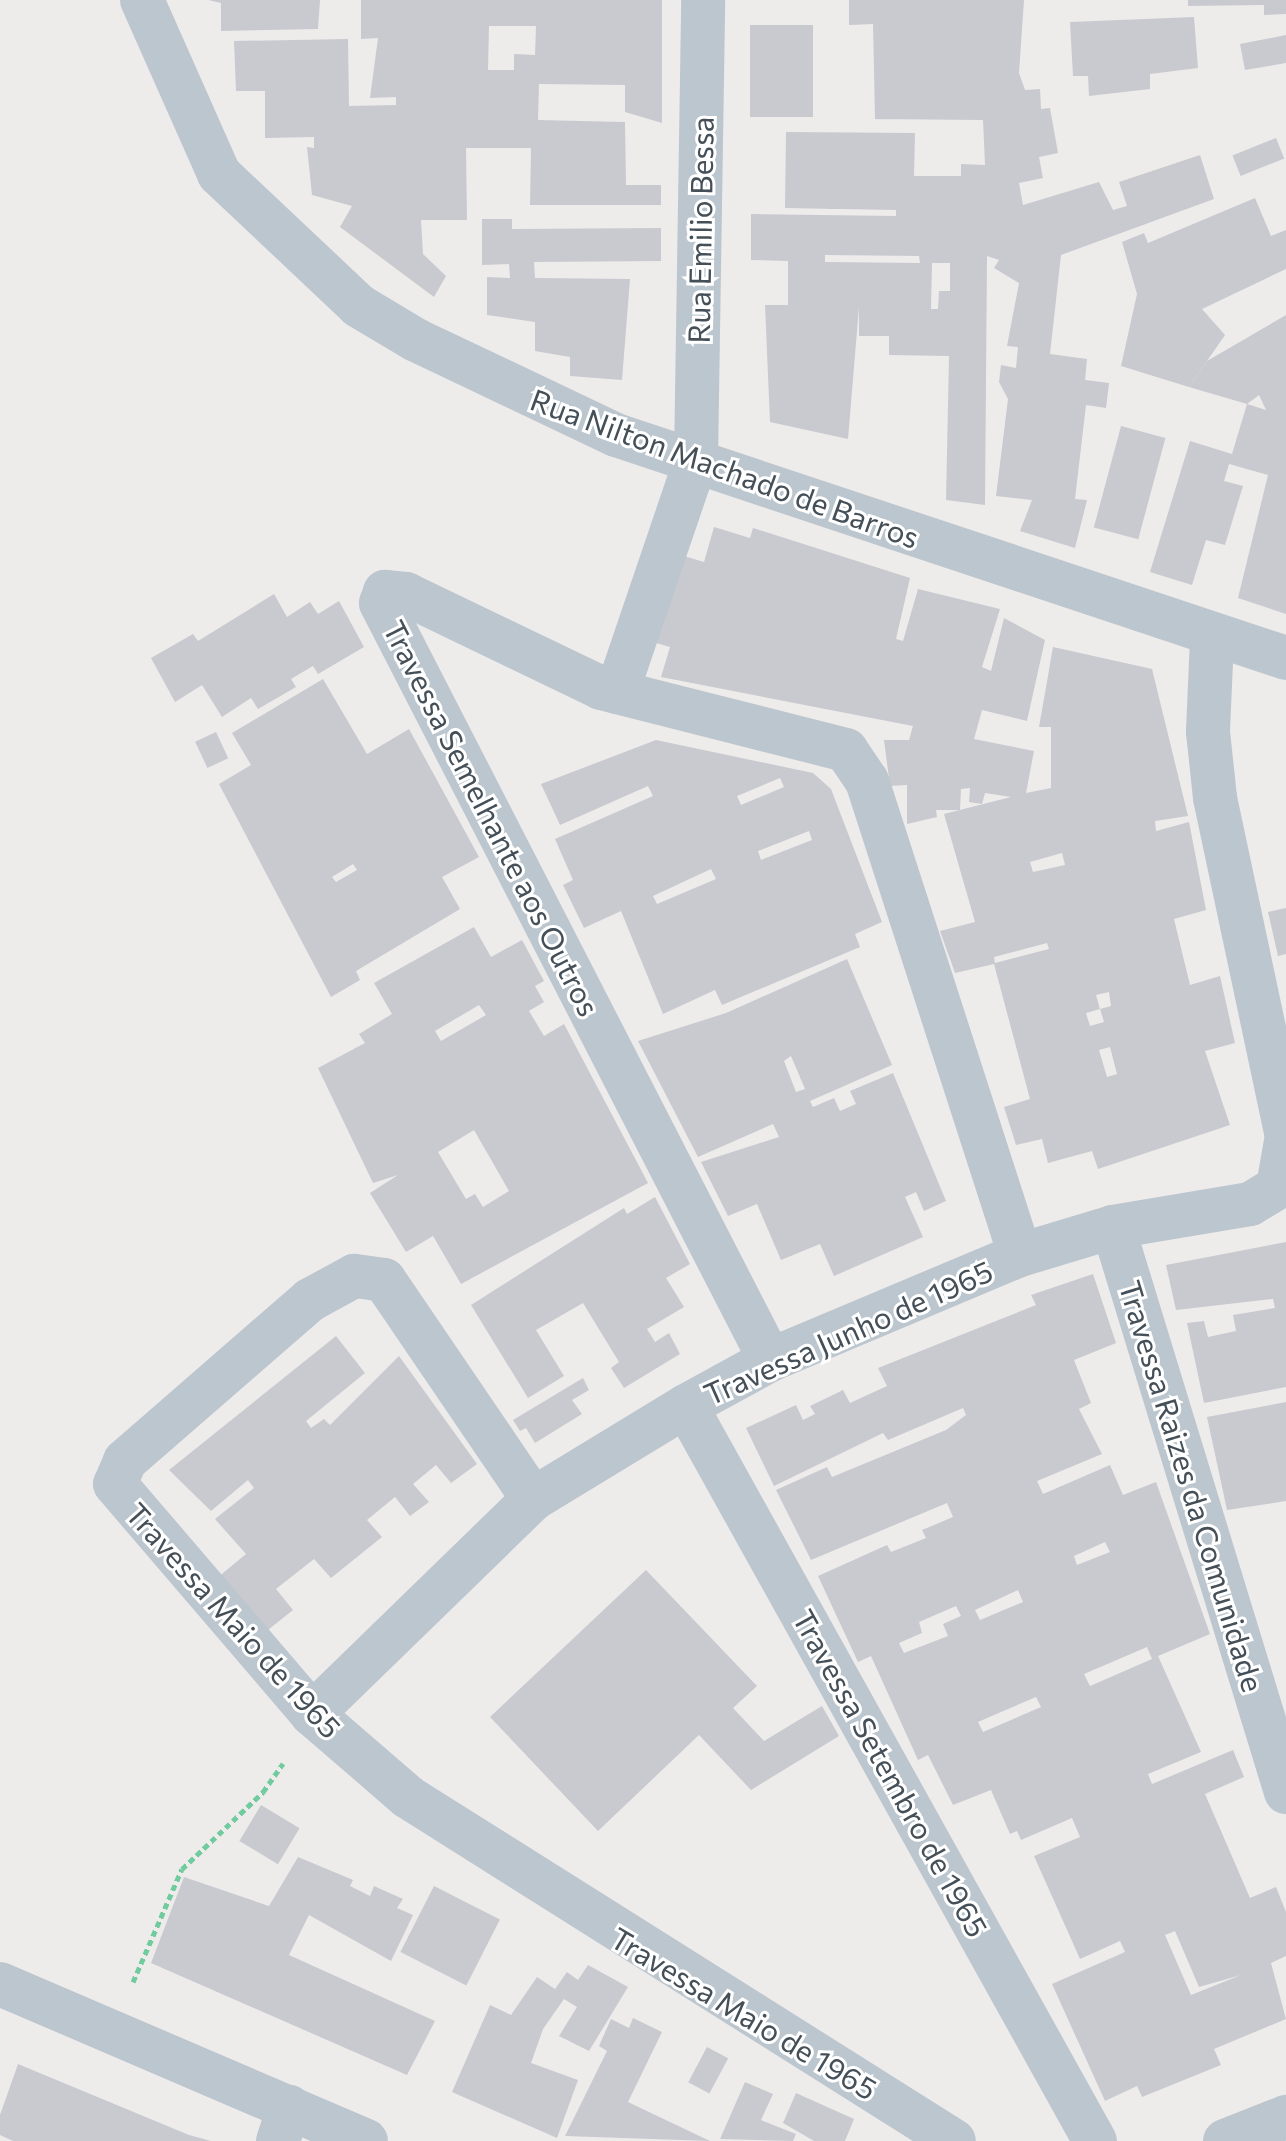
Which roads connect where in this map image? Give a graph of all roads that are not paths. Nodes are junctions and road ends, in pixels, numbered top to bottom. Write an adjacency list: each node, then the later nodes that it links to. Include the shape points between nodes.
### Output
1 (142, 0): 3 (street, Rua Nilton Machado de Barros, via 219,174 359,306 512,391)
2 (703, 0): 3 (street, Rua Emilio Bessa)
3 (696, 460): 4 (street, Rua Nilton Machado de Barros); 6 (street, Rua Emilio Bessa)
4 (1212, 639): 5 (street, Rua Nilton Machado de Barros); 7 (street, via 1208,732 1215,798)
5 (1286, 658)
6 (617, 692): 10 (street, Travessa Semelhante aos Outros, via 833,742 854,759 872,795); 11 (street, Travessa Semelhante aos Outros, via 398,591 381,595)
7 (1286, 1131)
8 (1285, 1158): 9 (street, Travessa Junho de 1965, via 1273,1193 1250,1204)
9 (1113, 1227): 10 (street, Travessa Junho de 1965); 15 (street, Travessa Raizes da Comunidade)
10 (1020, 1255): 11 (street, Travessa Junho de 1965)
11 (770, 1360): 12 (street, Travessa Junho de 1965)
12 (686, 1406): 13 (street, Travessa Junho de 1965); 21 (street, Travessa Setembro de 1965)
13 (533, 1499): 14 (street, Travessa Junho de 1965); 14 (street, Travessa Maio de 1965, via 468,1393 384,1280 370,1277 354,1276 310,1300 125,1461 115,1484 129,1507)
14 (312, 1714): 20 (street, Travessa Maio de 1965, via 421,1806)
15 (1286, 1792)
16 (0, 1984): 18 (street, via 109,2029)
17 (1286, 2117): 22 (street)
18 (284, 2124): 19 (street)
19 (366, 2141)
20 (954, 2141)
21 (1095, 2141)
22 (1225, 2141)

